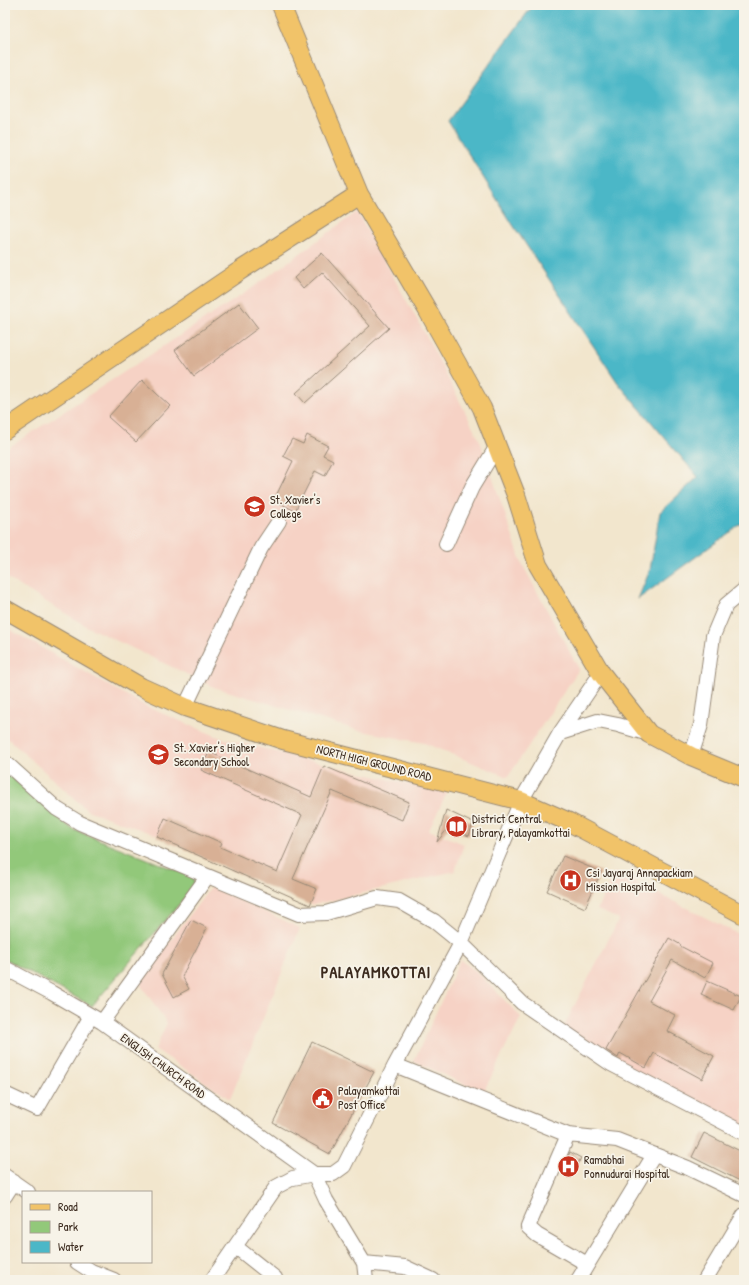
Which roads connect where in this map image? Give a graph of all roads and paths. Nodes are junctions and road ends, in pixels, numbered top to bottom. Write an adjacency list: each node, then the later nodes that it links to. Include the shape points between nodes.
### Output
1 (281, 5): 2 (main road)
2 (359, 194): 3 (main road, via 241,270); 4 (main road, via 478,401)
3 (5, 430)
4 (496, 446): 6 (street, via 472,487); 9 (main road, via 516,495 538,565)
5 (279, 521): 10 (street, via 261,548)
6 (446, 544)
7 (744, 590): 13 (street, via 726,605 713,636 701,725)
8 (5, 609): 10 (main road, NORTH HIGH GROUND ROAD, via 141,687)
9 (601, 673): 11 (street); 12 (main road)
10 (185, 707): 16 (main road, NORTH HIGH GROUND ROAD, via 284,740)
11 (560, 733): 12 (street, via 598,721); 16 (street)
12 (649, 734): 13 (main road)
13 (691, 756): 15 (main road)
14 (5, 762): 17 (street, via 57,809 80,823)
15 (744, 778)
16 (521, 801): 18 (main road, NORTH HIGH GROUND ROAD, via 569,822); 19 (street)
17 (207, 877): 19 (street, via 299,914 326,913 376,898 399,901 434,921); 21 (street)
18 (744, 915)
19 (461, 943): 22 (street); 24 (street, via 522,1004 611,1064)
20 (5, 968): 21 (street, ENGLISH CHURCH ROAD)
21 (96, 1019): 23 (street, via 37,1109); 27 (street, ENGLISH CHURCH ROAD)
22 (395, 1065): 25 (street); 27 (street, via 344,1166 333,1174)
23 (5, 1094)
24 (744, 1133)
25 (568, 1135): 26 (street, via 617,1140); 36 (street, via 528,1227)
26 (654, 1155): 30 (street); 36 (street)
27 (314, 1174): 33 (street, via 293,1178 276,1187); 35 (street, via 326,1200)
28 (9, 1179): 29 (street); 31 (street)
29 (27, 1191)
30 (744, 1195)
31 (5, 1196)
32 (744, 1215): 43 (street)
33 (236, 1247): 38 (street); 39 (street)
34 (79, 1263): 37 (street)
35 (364, 1263): 40 (street); 41 (street, via 405,1267)
36 (587, 1264): 42 (street)
37 (114, 1280)
38 (212, 1280)
39 (276, 1280)
40 (366, 1280)
41 (433, 1280)
42 (578, 1280)
43 (705, 1280)

